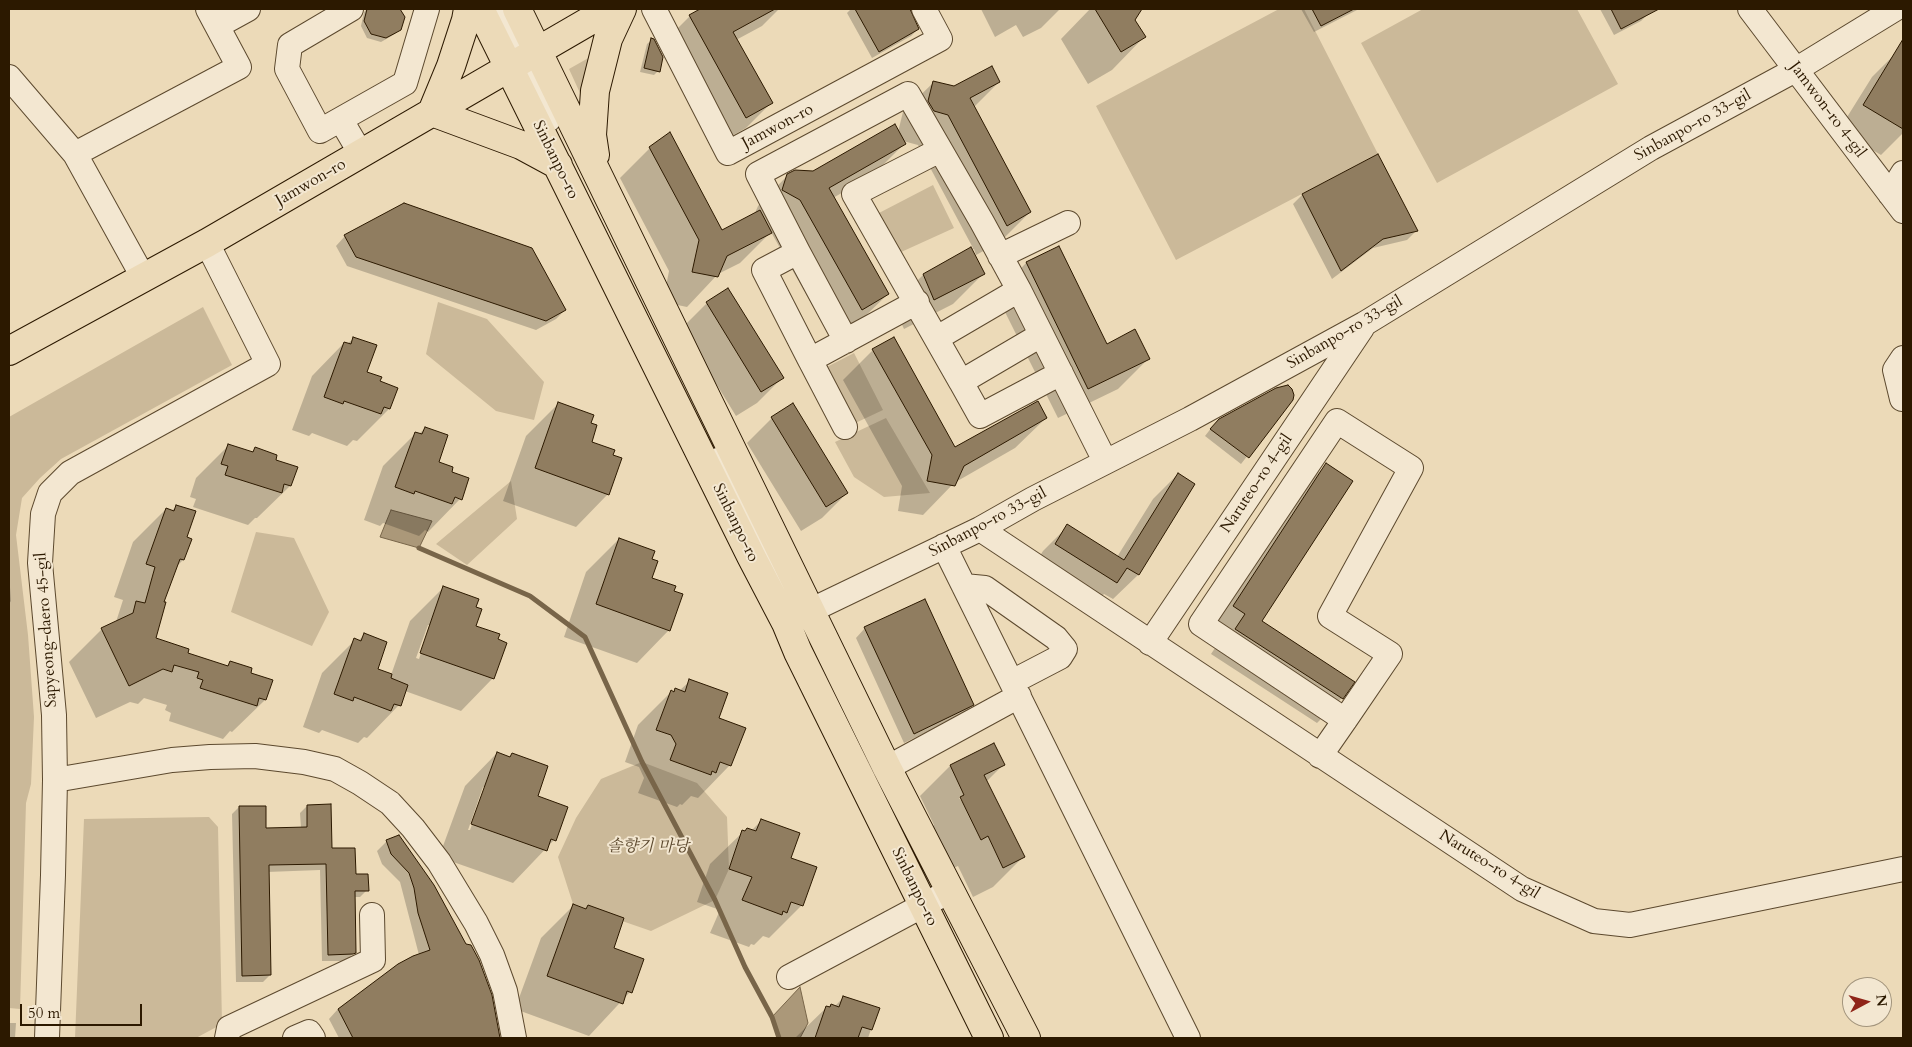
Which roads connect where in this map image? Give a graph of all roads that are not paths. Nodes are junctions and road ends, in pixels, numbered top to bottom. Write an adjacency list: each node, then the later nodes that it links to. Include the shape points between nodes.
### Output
1 (248, 9): 14 (street)
2 (352, 9): 19 (street, via 290,45 287,69 320,131)
3 (427, 9): 19 (street, via 405,83)
4 (468, 9): 18 (main road, via 451,66)
5 (480, 9): 15 (main road, Sinbanpo-ro)
6 (495, 9): 15 (street)
7 (517, 9): 15 (main road, Sinbanpo-ro)
8 (610, 9): 15 (main road, Jamwon-ro)
9 (622, 9): 25 (main road, via 608,38 594,92 592,135)
10 (654, 9): 11 (street, Jamwon-ro, via 728,153 940,39)
11 (924, 9)
12 (1750, 9): 16 (street, Jamwon-ro 4-gil)
13 (1895, 15): 16 (street, Sinbanpo-ro 33-gil)
14 (213, 17): 21 (street, via 239,67)
15 (523, 59): 18 (main road, Jamwon-ro); 23 (main road, Sinbanpo-ro); 25 (main road, Sinbanpo-ro); 39 (street)
16 (1797, 69): 26 (street, Jamwon-ro 4-gil); 35 (street, Sinbanpo-ro 33-gil, via 1652,148)
17 (9, 77): 21 (street)
18 (432, 112): 22 (main road, Jamwon-ro); 23 (main road, via 521,144)
19 (342, 120): 22 (street)
20 (940, 150): 29 (street, via 908,94 758,174); 30 (street); 33 (street, via 854,194)
21 (75, 154): 31 (street)
22 (361, 154): 28 (main road, Jamwon-ro)
23 (558, 165): 34 (main road, Sinbanpo-ro)
24 (1903, 173): 26 (street)
25 (600, 178): 51 (main road, Sinbanpo-ro)
26 (1897, 202)
27 (1068, 223): 30 (street)
28 (207, 243): 31 (main road, Jamwon-ro); 58 (street, Sapyeong-daero 45-gil, via 268,364 70,473 50,493 43,514 40,563 54,715)
29 (798, 252): 38 (street); 42 (street, via 764,270)
30 (1000, 256): 32 (street)
31 (143, 277): 40 (main road, Jamwon-ro)
32 (1019, 290): 36 (street); 37 (street)
33 (917, 302): 37 (street); 38 (street)
34 (629, 310): 39 (street); 52 (main road, Sinbanpo-ro)
35 (1364, 324): 47 (street, Sinbanpo-ro 33-gil, via 1190,419); 53 (street, Naruteo-ro 4-gil)
36 (1041, 335): 43 (street); 44 (street)
37 (937, 338): 44 (street)
38 (846, 341): 42 (street)
39 (656, 342): 52 (street, via 765,550)
40 (12, 349)
41 (1903, 358): 45 (street, via 1894,370)
42 (810, 360): 46 (street)
43 (1060, 373): 44 (street, via 980,416); 47 (street)
44 (961, 382)
45 (1902, 399)
46 (845, 427)
47 (1105, 461): 48 (street, Sinbanpo-ro 33-gil)
48 (980, 530): 49 (street, Sinbanpo-ro 33-gil); 53 (street, Naruteo-ro 4-gil)
49 (944, 546): 50 (street); 51 (street, Sinbanpo-ro 33-gil)
50 (964, 586): 54 (street); 54 (street, via 985,588 1056,638 1064,649 1060,656)
51 (811, 610): 52 (street, Sinbanpo-ro 33-gil); 57 (main road, Sinbanpo-ro); 60 (street, via 822,643 920,844)
52 (786, 623): 61 (main road, Sinbanpo-ro)
53 (1150, 643): 56 (street, Naruteo-ro 4-gil)
54 (1015, 689): 57 (street); 71 (street)
55 (1345, 720): 55 (street, via 1390,654 1330,616 1412,468 1337,422 1201,624); 56 (street)
56 (1320, 756): 59 (street, Naruteo-ro 4-gil, via 1522,890 1594,921 1630,925)
57 (888, 768): 60 (main road, Sinbanpo-ro)
58 (55, 780): 64 (street, Sapyeong-daero 45-gil); 68 (street, via 172,760 210,757 255,756 335,769 390,803 439,862 492,955 505,991)
59 (1903, 869)
60 (950, 891): 61 (street); 70 (main road, Sinbanpo-ro)
61 (923, 906): 63 (street); 69 (main road, Sinbanpo-ro)
62 (372, 916): 65 (street, via 373,960 229,1028)
63 (789, 978)
64 (46, 1038)
65 (227, 1038)
66 (296, 1038): 67 (street, via 309,1032)
67 (312, 1038)
68 (514, 1038)
69 (989, 1038)
70 (1026, 1038)
71 (1188, 1038)

